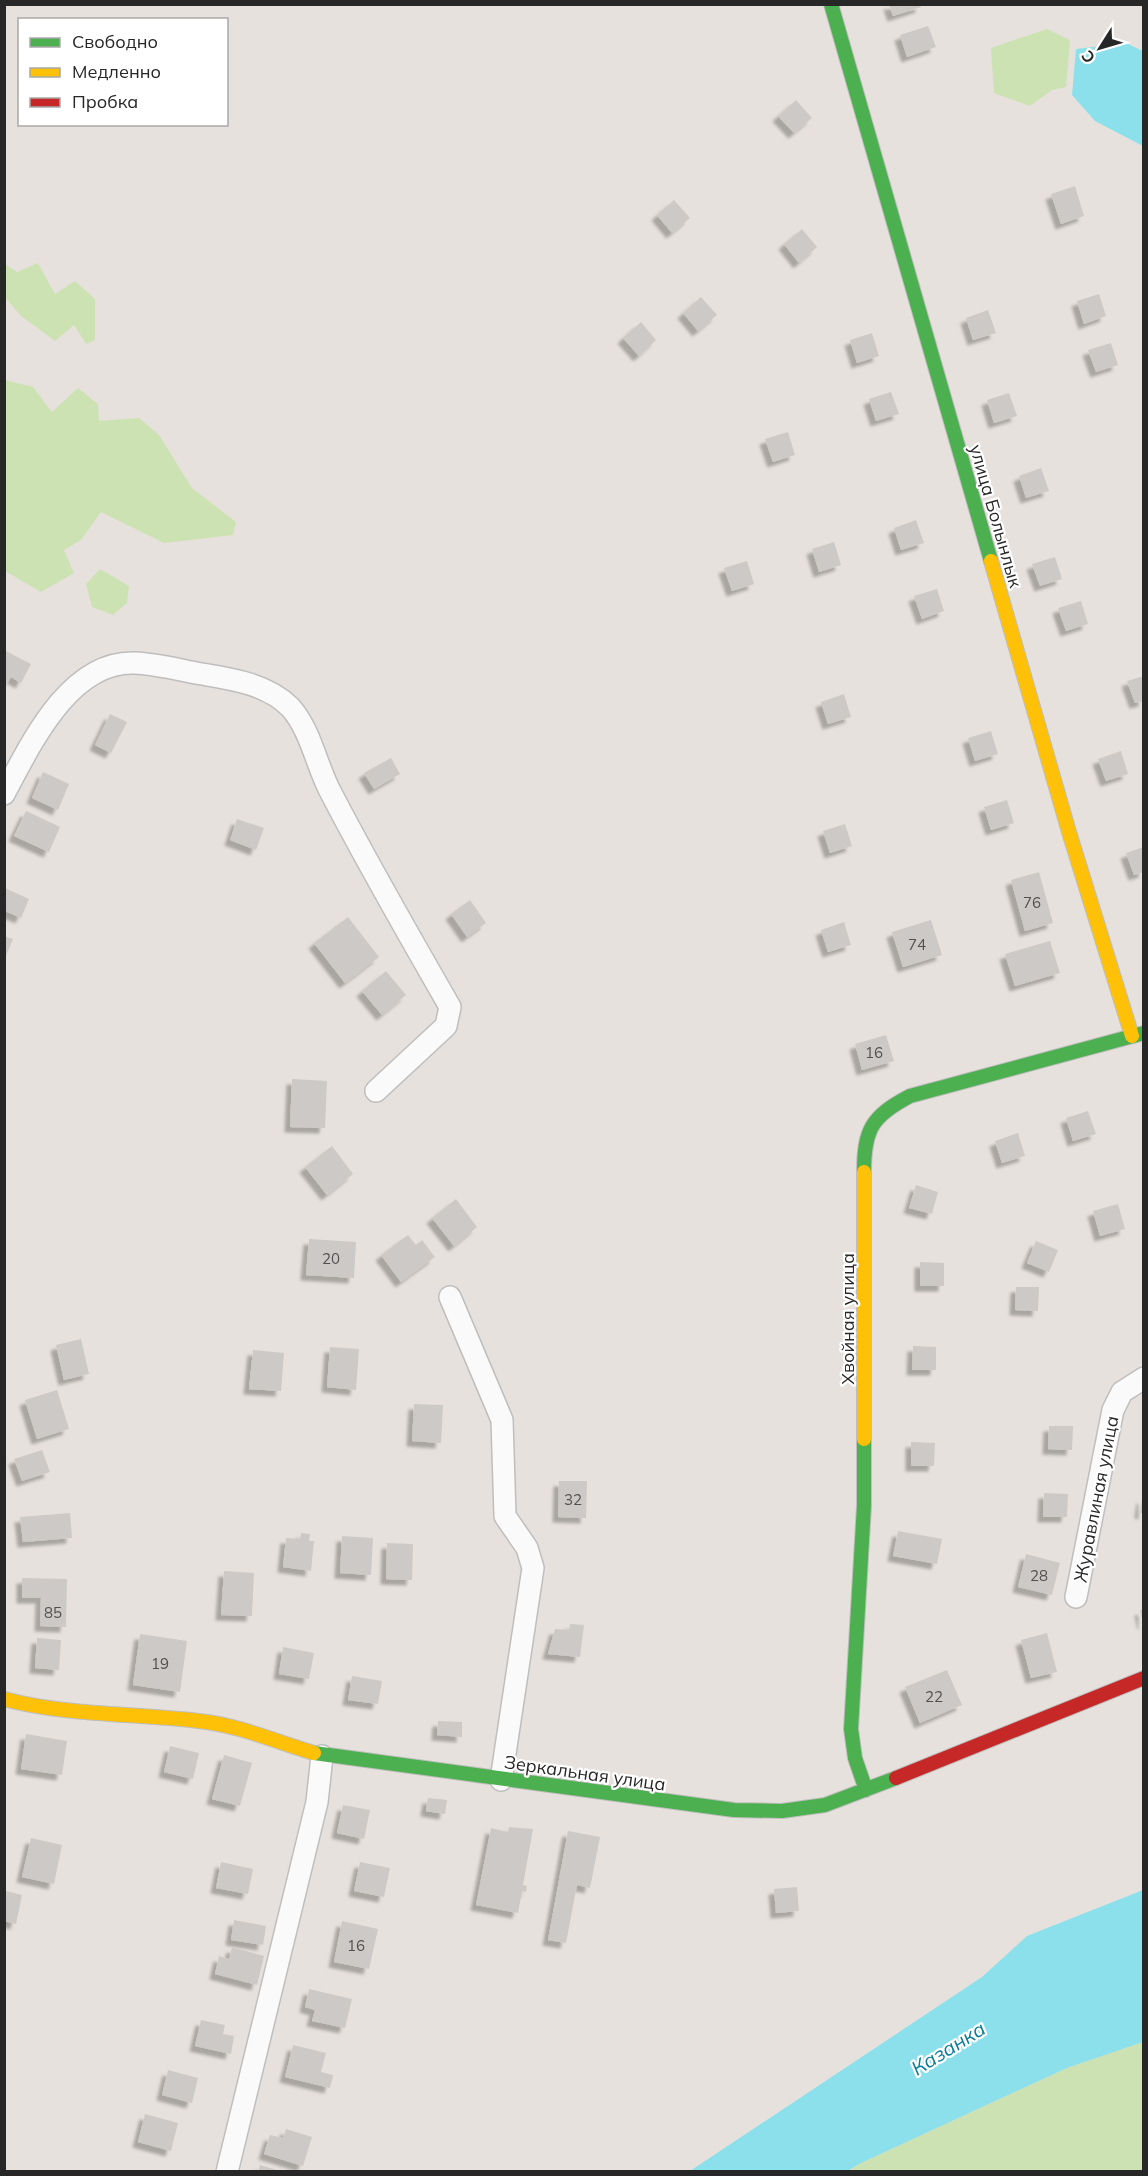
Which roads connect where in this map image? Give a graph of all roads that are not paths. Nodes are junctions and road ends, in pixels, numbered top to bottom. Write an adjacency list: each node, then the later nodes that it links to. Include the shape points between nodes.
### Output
1 (831, 4): 3 (street, улица Болынлык, via 1069,832)
2 (4, 794): 4 (street, via 40,727 77,685 108,667 134,663 241,680 290,708 311,743 327,785 364,856 450,1007 446,1026)
3 (1138, 1034): 12 (street, Хвойная улица, via 910,1096 885,1109 869,1128 864,1157 864,1506 851,1729 855,1758)
4 (376, 1091)
5 (450, 1298): 11 (street, via 502,1420 504,1516 527,1548 533,1568)
6 (1143, 1378): 7 (street, Журавлиная улица, via 1122,1392 1113,1410)
7 (1076, 1598)
8 (1143, 1678): 12 (street, Зеркальная улица)
9 (4, 1698): 10 (street, Зеркальная улица, via 64,1711 201,1721)
10 (322, 1756): 11 (street, Зеркальная улица); 13 (street, via 317,1802)
11 (501, 1780): 12 (street, Зеркальная улица, via 734,1810 782,1811 825,1805)
12 (866, 1790)
13 (227, 2172)

